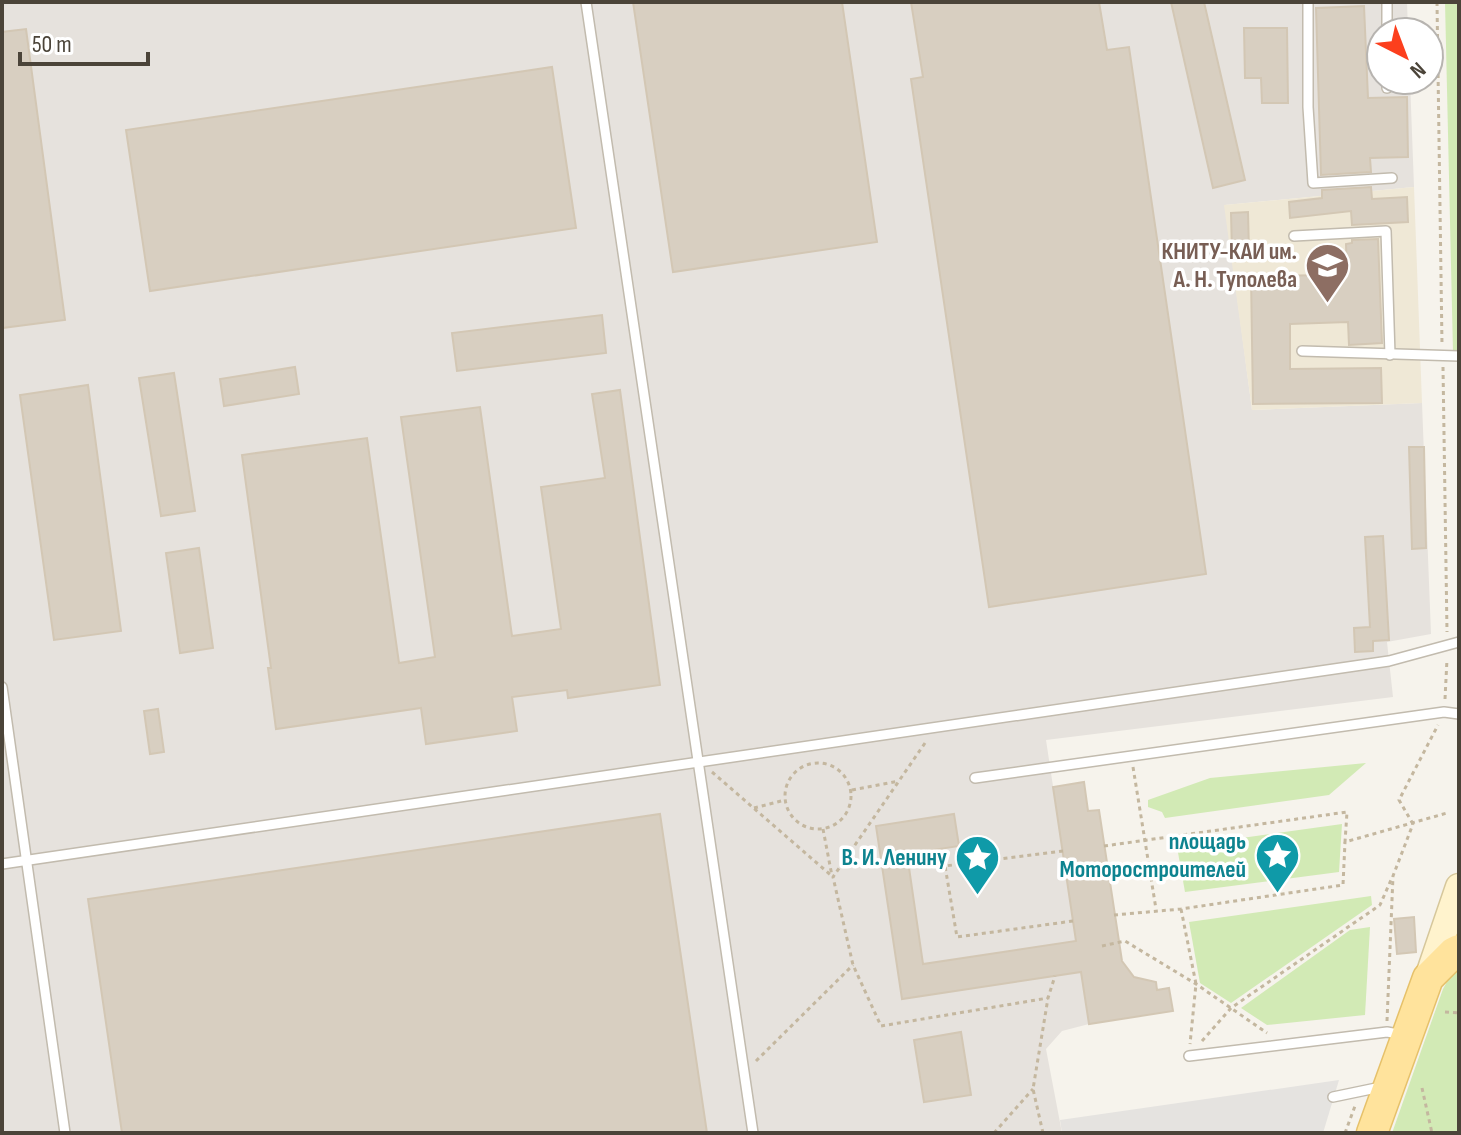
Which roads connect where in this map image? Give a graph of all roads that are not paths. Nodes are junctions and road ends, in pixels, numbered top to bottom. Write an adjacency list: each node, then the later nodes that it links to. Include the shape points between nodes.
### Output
1 (586, 2): 11 (lane)
2 (1308, 2): 3 (lane, via 1313,183)
3 (1392, 178)
4 (1294, 236): 6 (lane, via 1386,231)
5 (1302, 351): 6 (lane)
6 (1390, 355): 7 (lane)
7 (1459, 356)
8 (1459, 642): 11 (lane, via 1389,661)
9 (2, 687): 13 (lane)
10 (1459, 714): 12 (lane)
11 (699, 761): 13 (lane); 23 (lane)
12 (975, 778)
13 (25, 860): 14 (lane); 22 (lane)
14 (2, 864)
15 (1459, 887): 17 (main road)
16 (1459, 950): 17 (main road)
17 (1428, 978): 18 (main road)
18 (1396, 1034): 19 (lane); 20 (main road)
19 (1189, 1056)
20 (1389, 1086): 21 (lane); 24 (main road)
21 (1333, 1097)
22 (65, 1133)
23 (753, 1133)
24 (1372, 1133)

